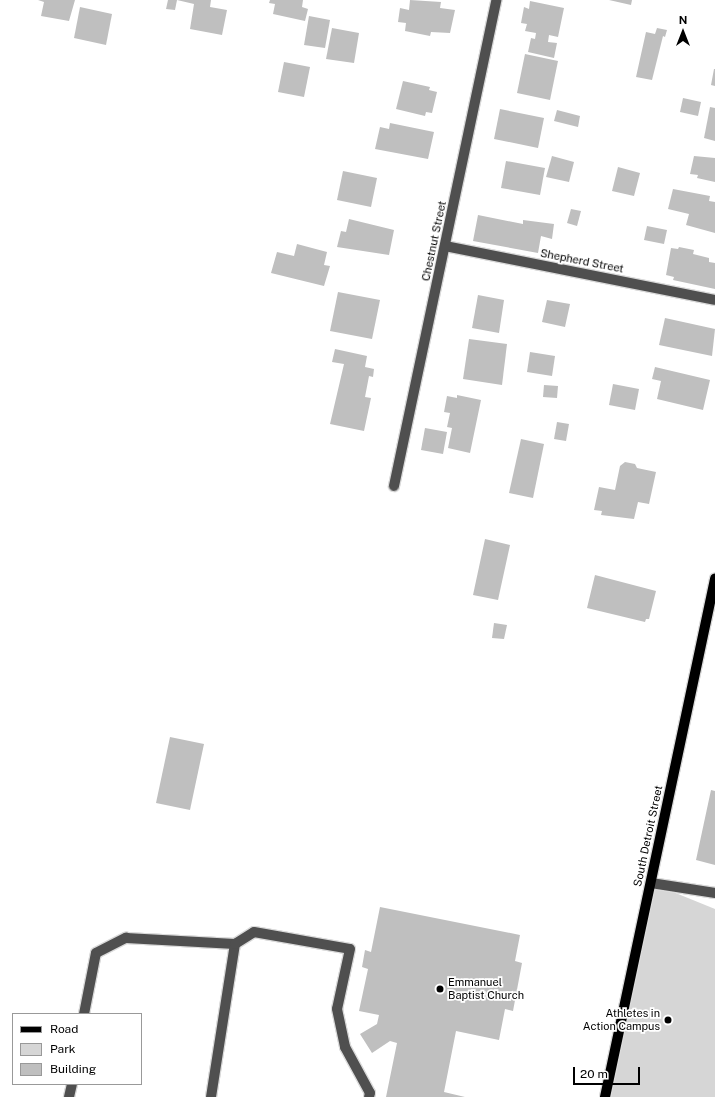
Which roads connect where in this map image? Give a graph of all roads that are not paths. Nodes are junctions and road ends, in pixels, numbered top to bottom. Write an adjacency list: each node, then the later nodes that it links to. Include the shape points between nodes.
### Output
1 (496, 0): 2 (street, Chestnut Street)
2 (445, 246): 3 (street, Shepherd Street); 4 (street, Chestnut Street)
3 (715, 300)
4 (394, 486)
5 (715, 579): 6 (main road, South Detroit Street)
6 (651, 883): 7 (street); 14 (main road, South Detroit Street)
7 (715, 894)
8 (235, 944): 9 (street, via 126,938 96,953); 12 (street); 13 (street, via 254,932 350,949 337,1010 344,1047 370,1093)
9 (84, 1013)
10 (72, 1085): 11 (street)
11 (70, 1097)
12 (211, 1097)
13 (369, 1097)
14 (606, 1097)

